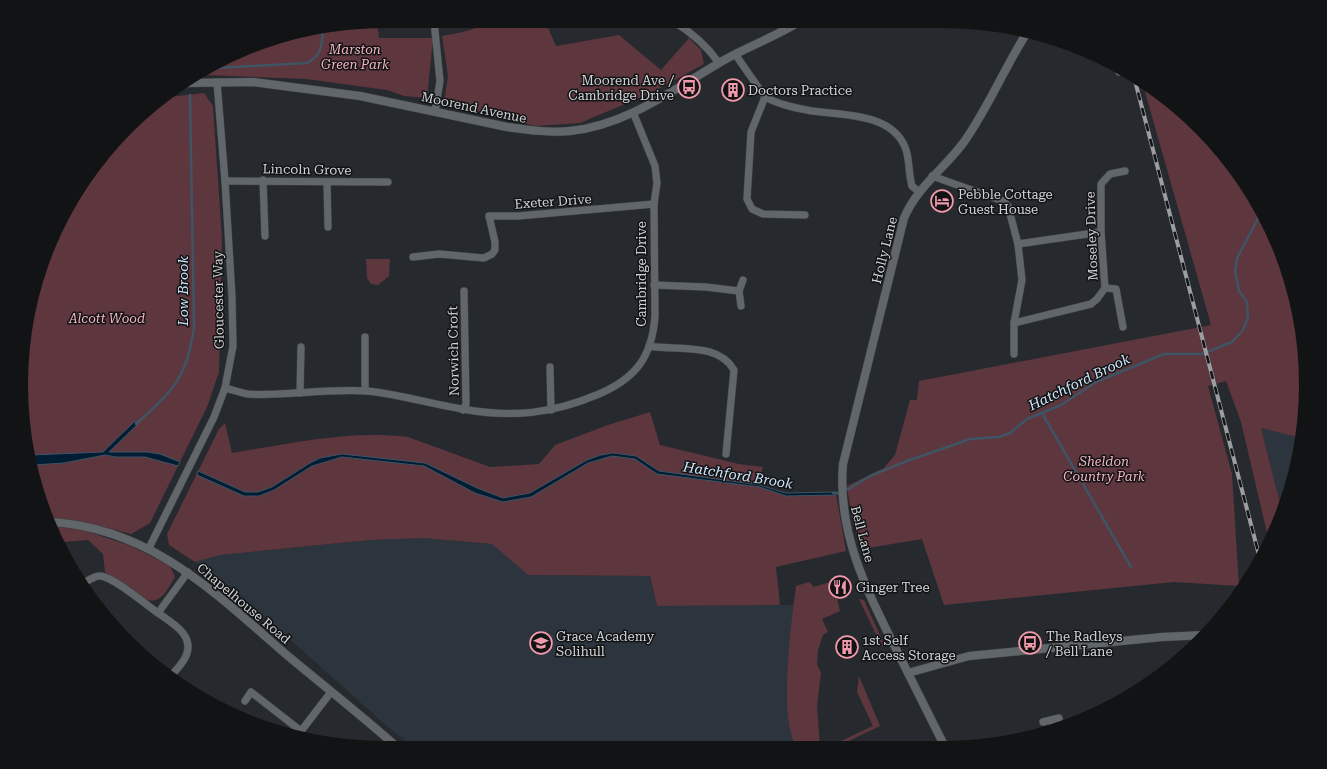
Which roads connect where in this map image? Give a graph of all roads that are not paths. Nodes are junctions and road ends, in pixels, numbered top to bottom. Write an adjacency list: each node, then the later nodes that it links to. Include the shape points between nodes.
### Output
1 (435, 28): 12 (street, via 440,81)
2 (682, 28): 8 (street, via 711,51)
3 (787, 28): 7 (street, Moorend Avenue)
4 (1022, 37): 6 (street, Holly Lane)
5 (1024, 38): 6 (street, Holly Lane)
6 (1019, 45): 15 (street, Holly Lane, via 964,142)
7 (735, 54): 8 (street, Moorend Avenue); 11 (street)
8 (719, 63): 13 (street, Moorend Avenue)
9 (217, 82): 10 (street, Moorend Avenue); 12 (street, Moorend Avenue, via 242,86 263,84 360,96); 17 (street, Gloucester Way)
10 (195, 83)
11 (765, 97): 20 (street, via 785,105 865,117 892,130 904,145 910,165 912,186); 22 (street, via 751,132 747,199 752,210 762,214)
12 (435, 111): 13 (street, Moorend Avenue, via 531,131 570,131)
13 (633, 112): 21 (street, Cambridge Drive, via 655,166 657,183)
14 (1125, 171): 24 (street, Moseley Drive, via 1110,174 1101,184)
15 (932, 176): 20 (street, Holly Lane); 26 (street, via 1003,201 1008,206)
16 (263, 180): 17 (street, Lincoln Grove); 18 (street, Lincoln Grove); 25 (street)
17 (225, 181): 41 (street, Gloucester Way, via 233,346)
18 (327, 182): 19 (street, Lincoln Grove); 23 (street)
19 (388, 182)
20 (918, 192): 47 (street, Holly Lane, via 904,218 843,464)
21 (654, 204): 27 (street, Exeter Drive, via 518,216 489,216 495,242 492,254 484,258 439,254); 29 (street, Cambridge Drive)
22 (805, 215)
23 (328, 227)
24 (1101, 232): 26 (street); 30 (street, Moseley Drive)
25 (265, 236)
26 (1018, 244): 34 (street, via 1022,280)
27 (413, 257)
28 (743, 280): 32 (street)
29 (654, 285): 32 (street); 37 (street, Cambridge Drive, via 654,331)
30 (1105, 288): 34 (street, Moseley Drive, via 1091,304); 35 (street, via 1116,289)
31 (464, 291): 44 (street, Norwich Croft, via 466,404)
32 (739, 291): 33 (street)
33 (741, 306)
34 (1014, 323): 39 (street)
35 (1123, 327)
36 (365, 337): 42 (street)
37 (649, 346): 45 (street, Cambridge Drive, via 644,360 621,384 578,403); 46 (street, via 699,350 722,356 729,361 734,370)
38 (301, 347): 43 (street)
39 (1014, 354)
40 (550, 367): 45 (street)
41 (225, 388): 43 (street, Cambridge Drive, via 248,394); 49 (street, Gloucester Way, via 214,417)
42 (366, 391): 43 (street, Cambridge Drive); 44 (street, Cambridge Drive)
43 (300, 393)
44 (463, 410): 45 (street, Cambridge Drive, via 503,414)
45 (551, 410)
46 (726, 454)
47 (842, 501): 55 (street, Bell Lane, via 850,541 867,588)
48 (56, 523): 49 (street, Chapelhouse Road, via 82,526)
49 (149, 548): 50 (street, Chapelhouse Road)
50 (188, 572): 52 (street); 56 (street, Chapelhouse Road)
51 (87, 581): 52 (street, via 100,576 110,578)
52 (158, 613): 54 (street, via 176,626 186,639 186,655)
53 (1197, 635): 55 (street, via 969,656)
54 (174, 672)
55 (908, 673): 65 (street, Bell Lane)
56 (331, 692): 63 (street); 64 (street, Chapelhouse Road)
57 (245, 700): 62 (street, via 251,692)
58 (1059, 718): 59 (street)
59 (1051, 720): 60 (street); 61 (street)
60 (1043, 722)
61 (1052, 724)
62 (296, 730)
63 (301, 731)
64 (389, 741)
65 (942, 741)

